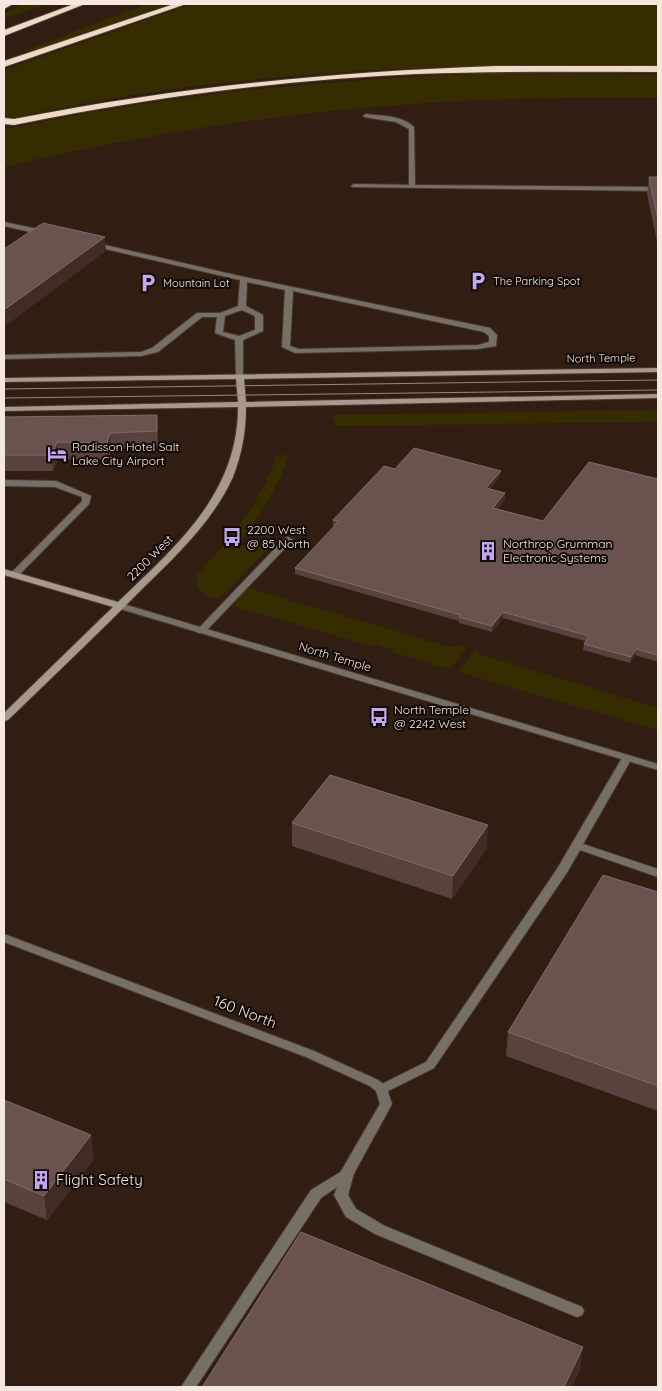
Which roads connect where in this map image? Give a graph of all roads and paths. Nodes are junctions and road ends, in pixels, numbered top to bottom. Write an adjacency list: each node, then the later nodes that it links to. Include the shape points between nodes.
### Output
1 (9, 4): 5 (highway)
2 (56, 4): 6 (highway)
3 (81, 4): 7 (highway)
4 (182, 4): 8 (highway)
5 (4, 6)
6 (4, 23)
7 (4, 33)
8 (4, 64)
9 (658, 69): 11 (highway, via 456,70 330,77 178,94 14,122)
10 (366, 116): 13 (street, via 400,121 412,128)
11 (4, 121)
12 (354, 186): 13 (street)
13 (412, 186): 14 (street)
14 (658, 189)
15 (4, 224): 16 (street)
16 (57, 236)
17 (90, 243): 18 (street)
18 (244, 279): 19 (street); 20 (street)
19 (289, 288): 19 (street, via 487,330 493,335 493,344 478,347 298,350 286,347)
20 (242, 307): 21 (street); 22 (street, via 260,315 260,322 258,331)
21 (221, 316): 22 (street, via 219,333); 23 (street, via 200,315 156,350 140,354)
22 (239, 339): 25 (street)
23 (4, 357)
24 (658, 370): 25 (main road, North Temple)
25 (240, 376): 26 (main road, North Temple); 28 (main road, 2200 West)
26 (4, 380)
27 (658, 396): 28 (main road)
28 (242, 404): 29 (main road); 34 (main road, 2200 West, via 242,428 236,455 216,500 189,537)
29 (4, 409)
30 (4, 483): 33 (street, via 56,484 87,496 86,502)
31 (288, 540): 35 (street)
32 (4, 572): 33 (main road, North Temple)
33 (14, 575): 34 (main road, North Temple)
34 (120, 606): 35 (street, North Temple); 36 (main road, 2200 West)
35 (202, 630): 37 (street, North Temple)
36 (4, 718)
37 (627, 758): 38 (street, North Temple); 39 (street)
38 (658, 767)
39 (576, 846): 40 (street); 42 (street, via 430,1065)
40 (658, 873)
41 (4, 938): 42 (street, 160 North, via 310,1054 366,1078)
42 (382, 1089): 43 (street, via 386,1104 383,1113)
43 (347, 1173): 44 (street, via 341,1195 351,1213 380,1230); 45 (street, via 316,1194)
44 (577, 1311)
45 (188, 1387)

